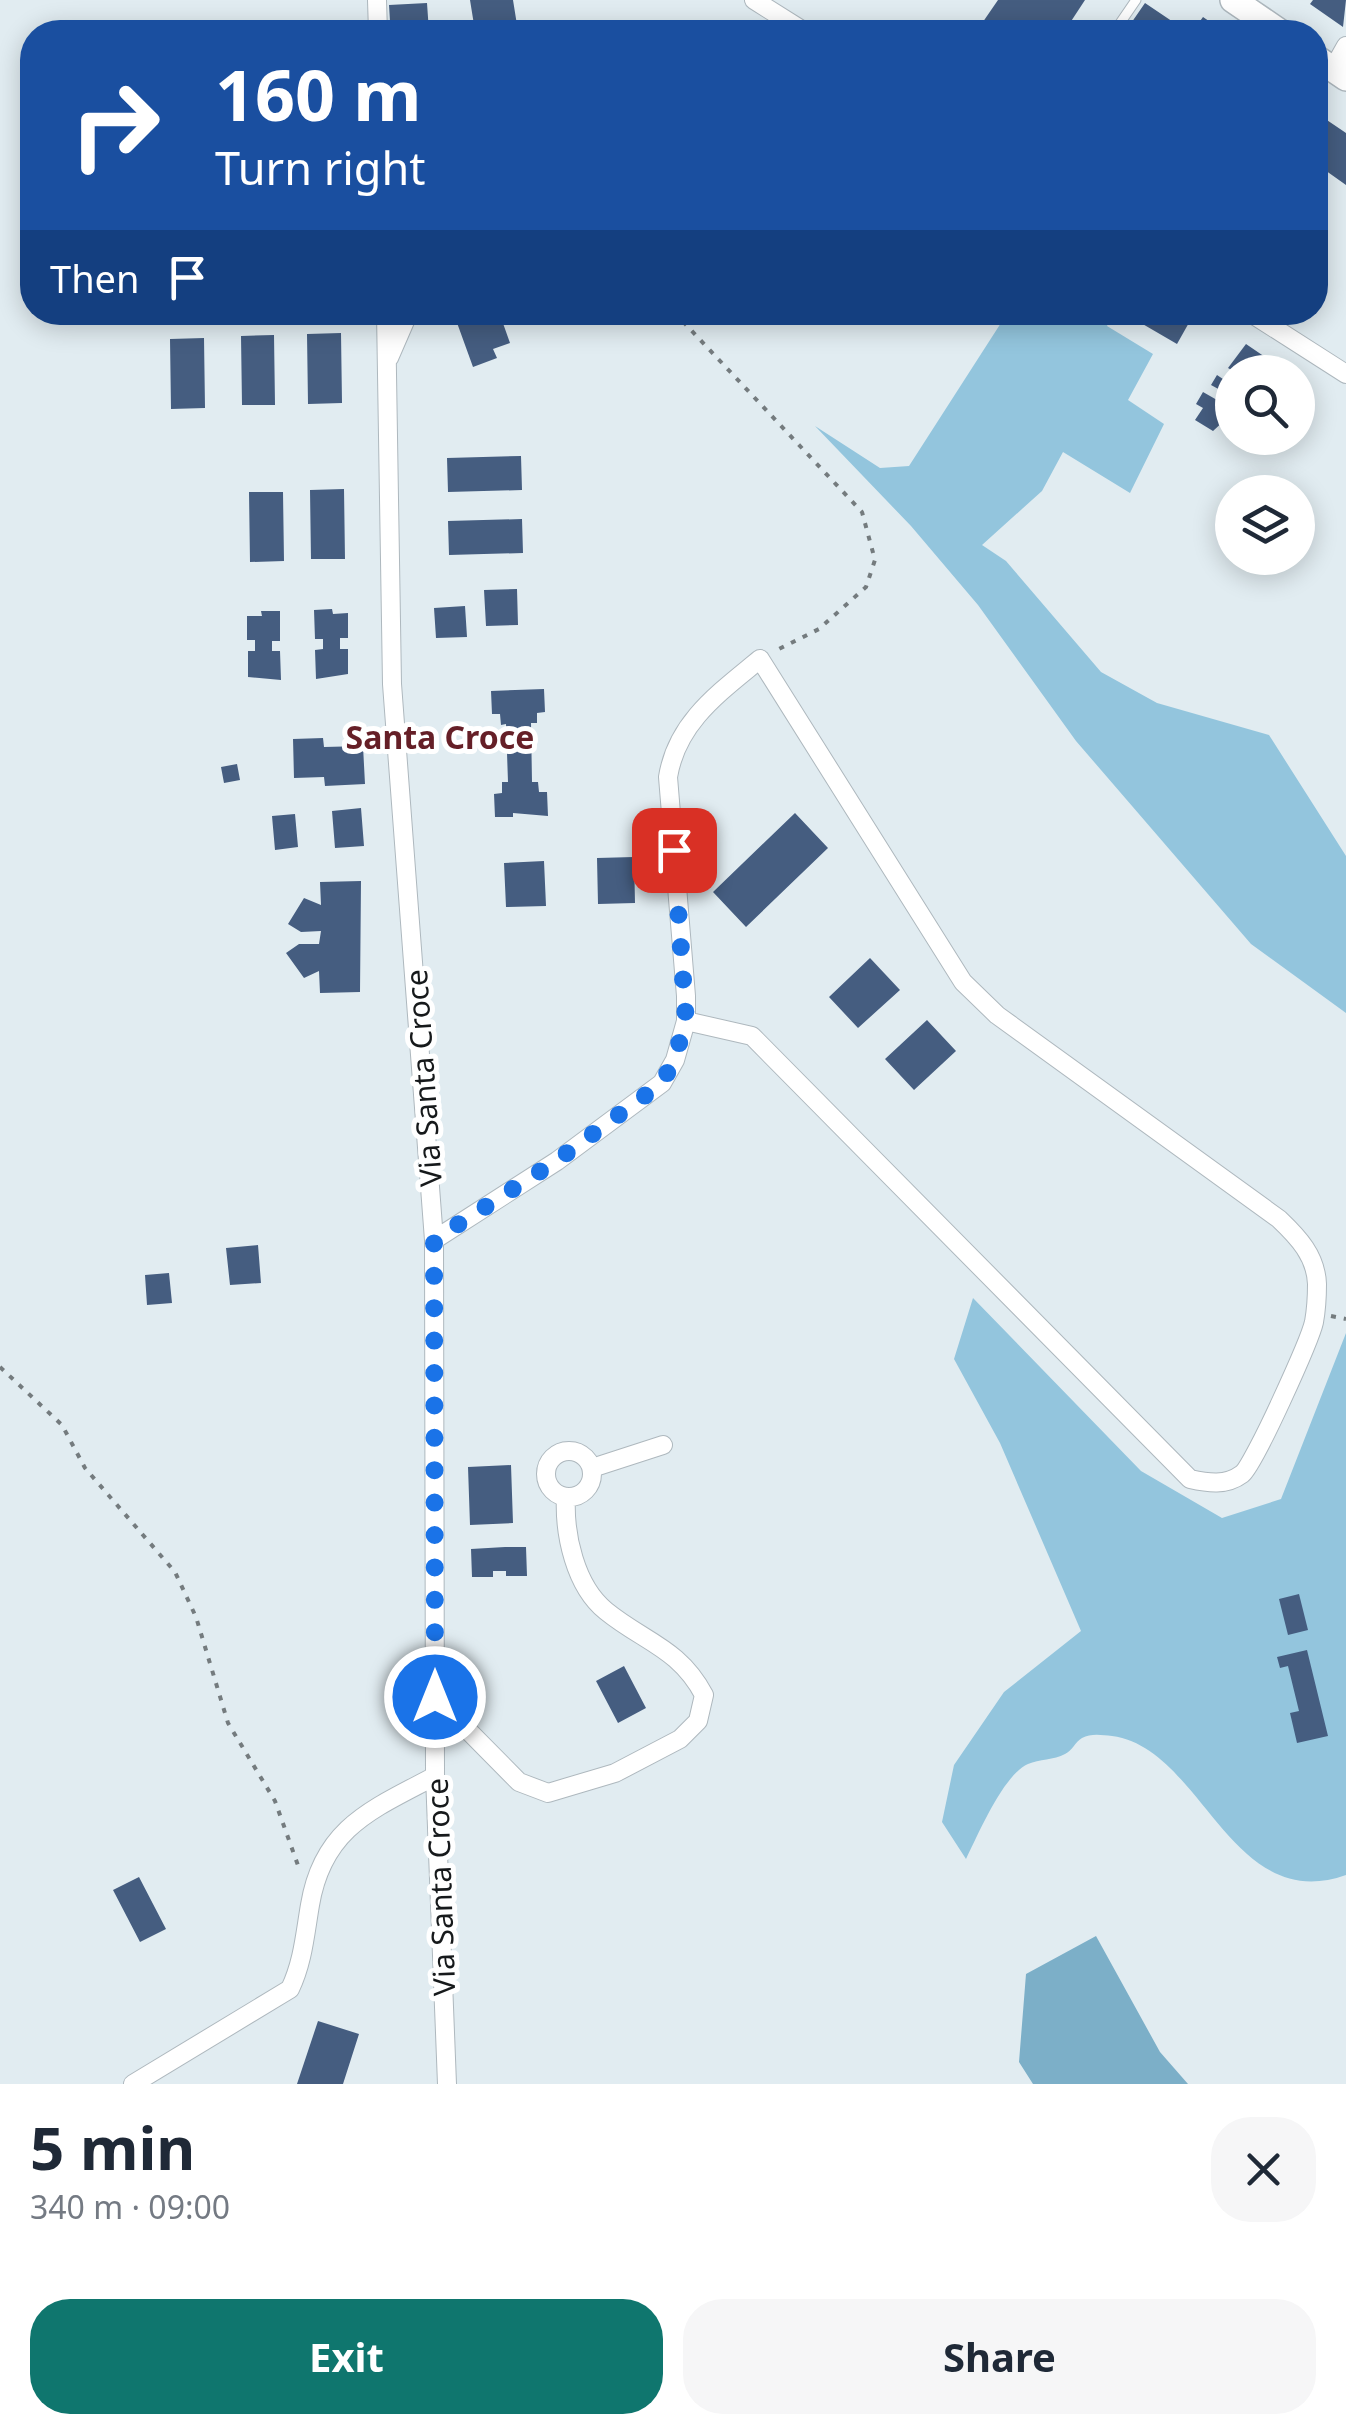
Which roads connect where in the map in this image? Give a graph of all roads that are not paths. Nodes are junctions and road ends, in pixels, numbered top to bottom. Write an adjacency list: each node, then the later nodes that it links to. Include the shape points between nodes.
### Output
1 (754, 0): 3 (street)
2 (1233, 0): 4 (main road)
3 (786, 20)
4 (1262, 20)
5 (386, 325): 8 (street, Via Santa Croce)
6 (403, 325): 8 (street)
7 (1269, 325): 9 (street)
8 (387, 361): 11 (street, Via Santa Croce, via 392,684)
9 (1346, 374)
10 (686, 1021): 10 (street, via 671,757 681,732 760,659 963,982 997,1016 1300,1239 1317,1282 1314,1324 1251,1464 1228,1481 1190,1479 752,1036); 12 (street, via 662,1083)
11 (432, 1207): 12 (street); 13 (street, Via Santa Croce)
12 (461, 1222): 13 (street)
13 (434, 1240): 17 (street, Via Santa Croce)
14 (663, 1445): 15 (street)
15 (592, 1468): 16 (street, via 587,1490); 16 (street, via 576,1452 555,1456 548,1484)
16 (566, 1497): 17 (street, via 564,1522 579,1574 603,1609 666,1648 695,1678 704,1696 698,1721 680,1740 615,1773 548,1793 519,1782)
17 (435, 1697): 18 (street, Via Santa Croce)
18 (435, 1776): 19 (street, via 353,1820 325,1855 290,1989); 20 (street, Via Santa Croce)
19 (132, 2084)
20 (447, 2084)

